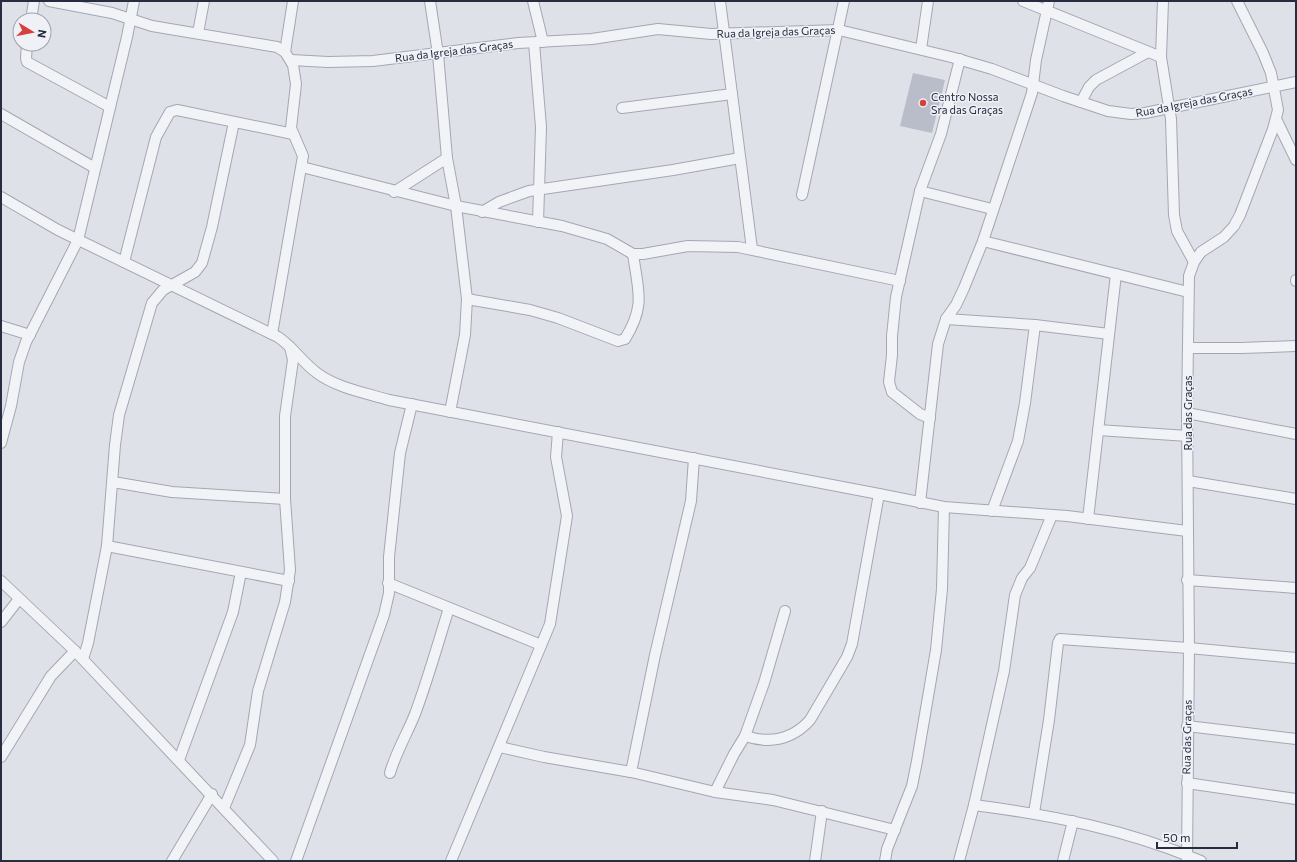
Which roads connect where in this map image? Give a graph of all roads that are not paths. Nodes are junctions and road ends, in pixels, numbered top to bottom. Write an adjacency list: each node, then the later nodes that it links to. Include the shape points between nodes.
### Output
1 (34, 1): 15 (street)
2 (49, 1): 16 (street, Rua da Igreja das Graças)
3 (134, 1): 16 (street)
4 (204, 1): 18 (street)
5 (293, 1): 25 (street)
6 (430, 1): 24 (street)
7 (533, 1): 20 (street)
8 (720, 1): 19 (street)
9 (844, 1): 17 (street)
10 (928, 1): 21 (street)
11 (1023, 1): 14 (street)
12 (1163, 1): 26 (street)
13 (1237, 1): 30 (street, Rua das Graças, via 1264,54)
14 (1048, 6): 23 (street); 29 (street)
15 (32, 12)
16 (131, 19): 18 (street, Rua da Igreja das Graças, via 152,26); 33 (street)
17 (839, 30): 19 (street, Rua da Igreja das Graças); 21 (street, Rua da Igreja das Graças); 48 (street)
18 (198, 33): 25 (street, Rua da Igreja das Graças, via 277,47)
19 (724, 34): 20 (street, Rua da Igreja das Graças, via 658,30); 31 (street)
20 (538, 43): 24 (street, Rua da Igreja das Graças); 45 (street, via 541,127)
21 (921, 49): 27 (street, Rua da Igreja das Graças)
22 (26, 52): 33 (street, via 27,62)
23 (1148, 52): 26 (street); 32 (street, via 1096,80)
24 (438, 54): 25 (street, Rua da Igreja das Graças, via 352,62); 40 (street)
25 (288, 56): 39 (street, via 296,84 291,128)
26 (1161, 57): 35 (street)
27 (960, 59): 29 (street, Rua da Igreja das Graças); 46 (street, via 941,134)
28 (1296, 82): 30 (street, Rua da Igreja das Graças)
29 (1033, 85): 32 (street, Rua da Igreja das Graças); 51 (street)
30 (1274, 86): 35 (street, Rua da Igreja das Graças); 37 (street, Rua das Graças, via 1277,101)
31 (732, 94): 34 (street); 41 (street)
32 (1081, 102): 35 (street, Rua da Igreja das Graças, via 1120,113 1145,113)
33 (110, 107): 44 (street)
34 (622, 108)
35 (1170, 108): 59 (street, via 1175,220 1177,231)
36 (1, 114): 44 (street)
37 (1276, 119): 42 (street); 59 (street, Rua das Graças, via 1234,226 1224,237 1201,252)
38 (234, 122): 39 (street); 58 (street, via 177,110 167,114 156,137); 62 (street, via 202,263 195,272)
39 (293, 134): 43 (street, via 303,156)
40 (447, 158): 47 (street); 50 (street)
41 (740, 158): 45 (street); 56 (street)
42 (1296, 160)
43 (302, 167): 47 (street); 68 (street)
44 (95, 168): 54 (street)
45 (539, 189): 52 (street, via 516,195); 53 (street)
46 (920, 191): 51 (street); 61 (street)
47 (394, 192): 50 (street)
48 (802, 195)
49 (1, 197): 54 (street)
50 (456, 206): 52 (street); 64 (street)
51 (992, 209): 55 (street)
52 (482, 212): 53 (street)
53 (538, 222): 57 (street, via 607,239)
54 (78, 240): 58 (street); 70 (street)
55 (983, 241): 60 (street); 65 (street, via 964,288)
56 (752, 250): 57 (street, via 738,247 688,246); 61 (street)
57 (633, 254): 64 (street, via 639,289 639,310 625,340 618,341 530,310)
58 (124, 262): 62 (street)
59 (1194, 262): 63 (street, Rua das Graças, via 1189,276)
60 (1116, 274): 63 (street); 69 (street)
61 (900, 281): 77 (street, via 892,336 890,386 898,398)
62 (170, 284): 68 (street); 85 (street, via 152,303 119,415)
63 (1188, 292): 73 (street, Rua das Graças)
64 (467, 300): 75 (street, via 465,335)
65 (946, 319): 66 (street); 77 (street, via 938,344)
66 (1035, 325): 69 (street); 91 (street, via 1018,441)
67 (1, 326): 70 (street)
68 (272, 334): 71 (street)
69 (1109, 334): 78 (street)
70 (30, 335): 82 (street, via 19,362 12,406)
71 (290, 345): 74 (street, via 317,373 344,387); 87 (street, via 293,360 285,416)
72 (1296, 346): 73 (street)
73 (1188, 348): 76 (street, Rua das Graças)
74 (412, 404): 75 (street); 100 (street, via 400,452)
75 (450, 412): 79 (street)
76 (1187, 413): 80 (street); 81 (street, Rua das Graças)
77 (930, 418): 89 (street)
78 (1098, 430): 81 (street); 93 (street)
79 (558, 432): 83 (street); 106 (street, via 556,457 567,516 550,624)
80 (1296, 434)
81 (1188, 436): 84 (street, Rua das Graças)
82 (1, 443)
83 (694, 458): 86 (street); 117 (street, via 691,501)
84 (1188, 481): 88 (street); 94 (street, Rua das Graças)
85 (113, 482): 87 (street, via 172,492); 95 (street)
86 (879, 494): 89 (street); 112 (street, via 852,644 847,657 810,720 802,729 784,738 771,740)
87 (285, 499): 99 (street, via 290,570)
88 (1296, 499)
89 (920, 504): 90 (street)
90 (944, 507): 91 (street); 128 (street, via 942,589 936,650 912,786)
91 (992, 511): 92 (street)
92 (1052, 515): 93 (street); 123 (street, via 1030,568 1022,578 1015,595 1004,671)
93 (1088, 519): 94 (street)
94 (1188, 531): 97 (street, Rua das Graças)
95 (107, 546): 96 (street); 110 (street)
96 (241, 572): 99 (street); 116 (street, via 233,612)
97 (1187, 580): 101 (street); 107 (street, Rua das Graças)
98 (1, 581): 102 (street)
99 (288, 581): 124 (street, via 285,602 258,691 250,745)
100 (388, 583): 103 (street); 133 (street, via 389,593 384,616)
101 (1296, 588)
102 (19, 599): 105 (street); 108 (street)
103 (449, 608): 106 (street); 118 (street, via 428,678)
104 (785, 611): 112 (street)
105 (1, 622)
106 (541, 645): 114 (street)
107 (1189, 648): 109 (street); 111 (street, Rua das Graças); 126 (street, via 1060,639)
108 (75, 651): 110 (street); 115 (street, via 51,676)
109 (1296, 658)
110 (83, 659): 116 (street)
111 (1187, 726): 113 (street); 119 (street, Rua das Graças)
112 (745, 736): 120 (street)
113 (1296, 739)
114 (500, 747): 117 (street); 134 (street)
115 (1, 757)
116 (179, 760): 121 (street)
117 (631, 772): 120 (street)
118 (390, 774)
119 (1187, 783): 122 (street); 129 (street, Rua das Graças)
120 (715, 792): 125 (street, via 773,800)
121 (212, 794): 124 (street); 131 (street)
122 (1296, 799)
123 (974, 804): 126 (street); 130 (street)
124 (224, 808): 132 (street)
125 (822, 811): 128 (street); 135 (street)
126 (1034, 813): 127 (street)
127 (1073, 821): 129 (street, via 1116,831); 137 (street)
128 (895, 830): 136 (street)
129 (1187, 858): 138 (street)
130 (962, 859)
131 (172, 861)
132 (273, 861)
133 (296, 861)
134 (451, 861)
135 (815, 861)
136 (885, 861)
137 (1063, 861)
138 (1201, 861)

